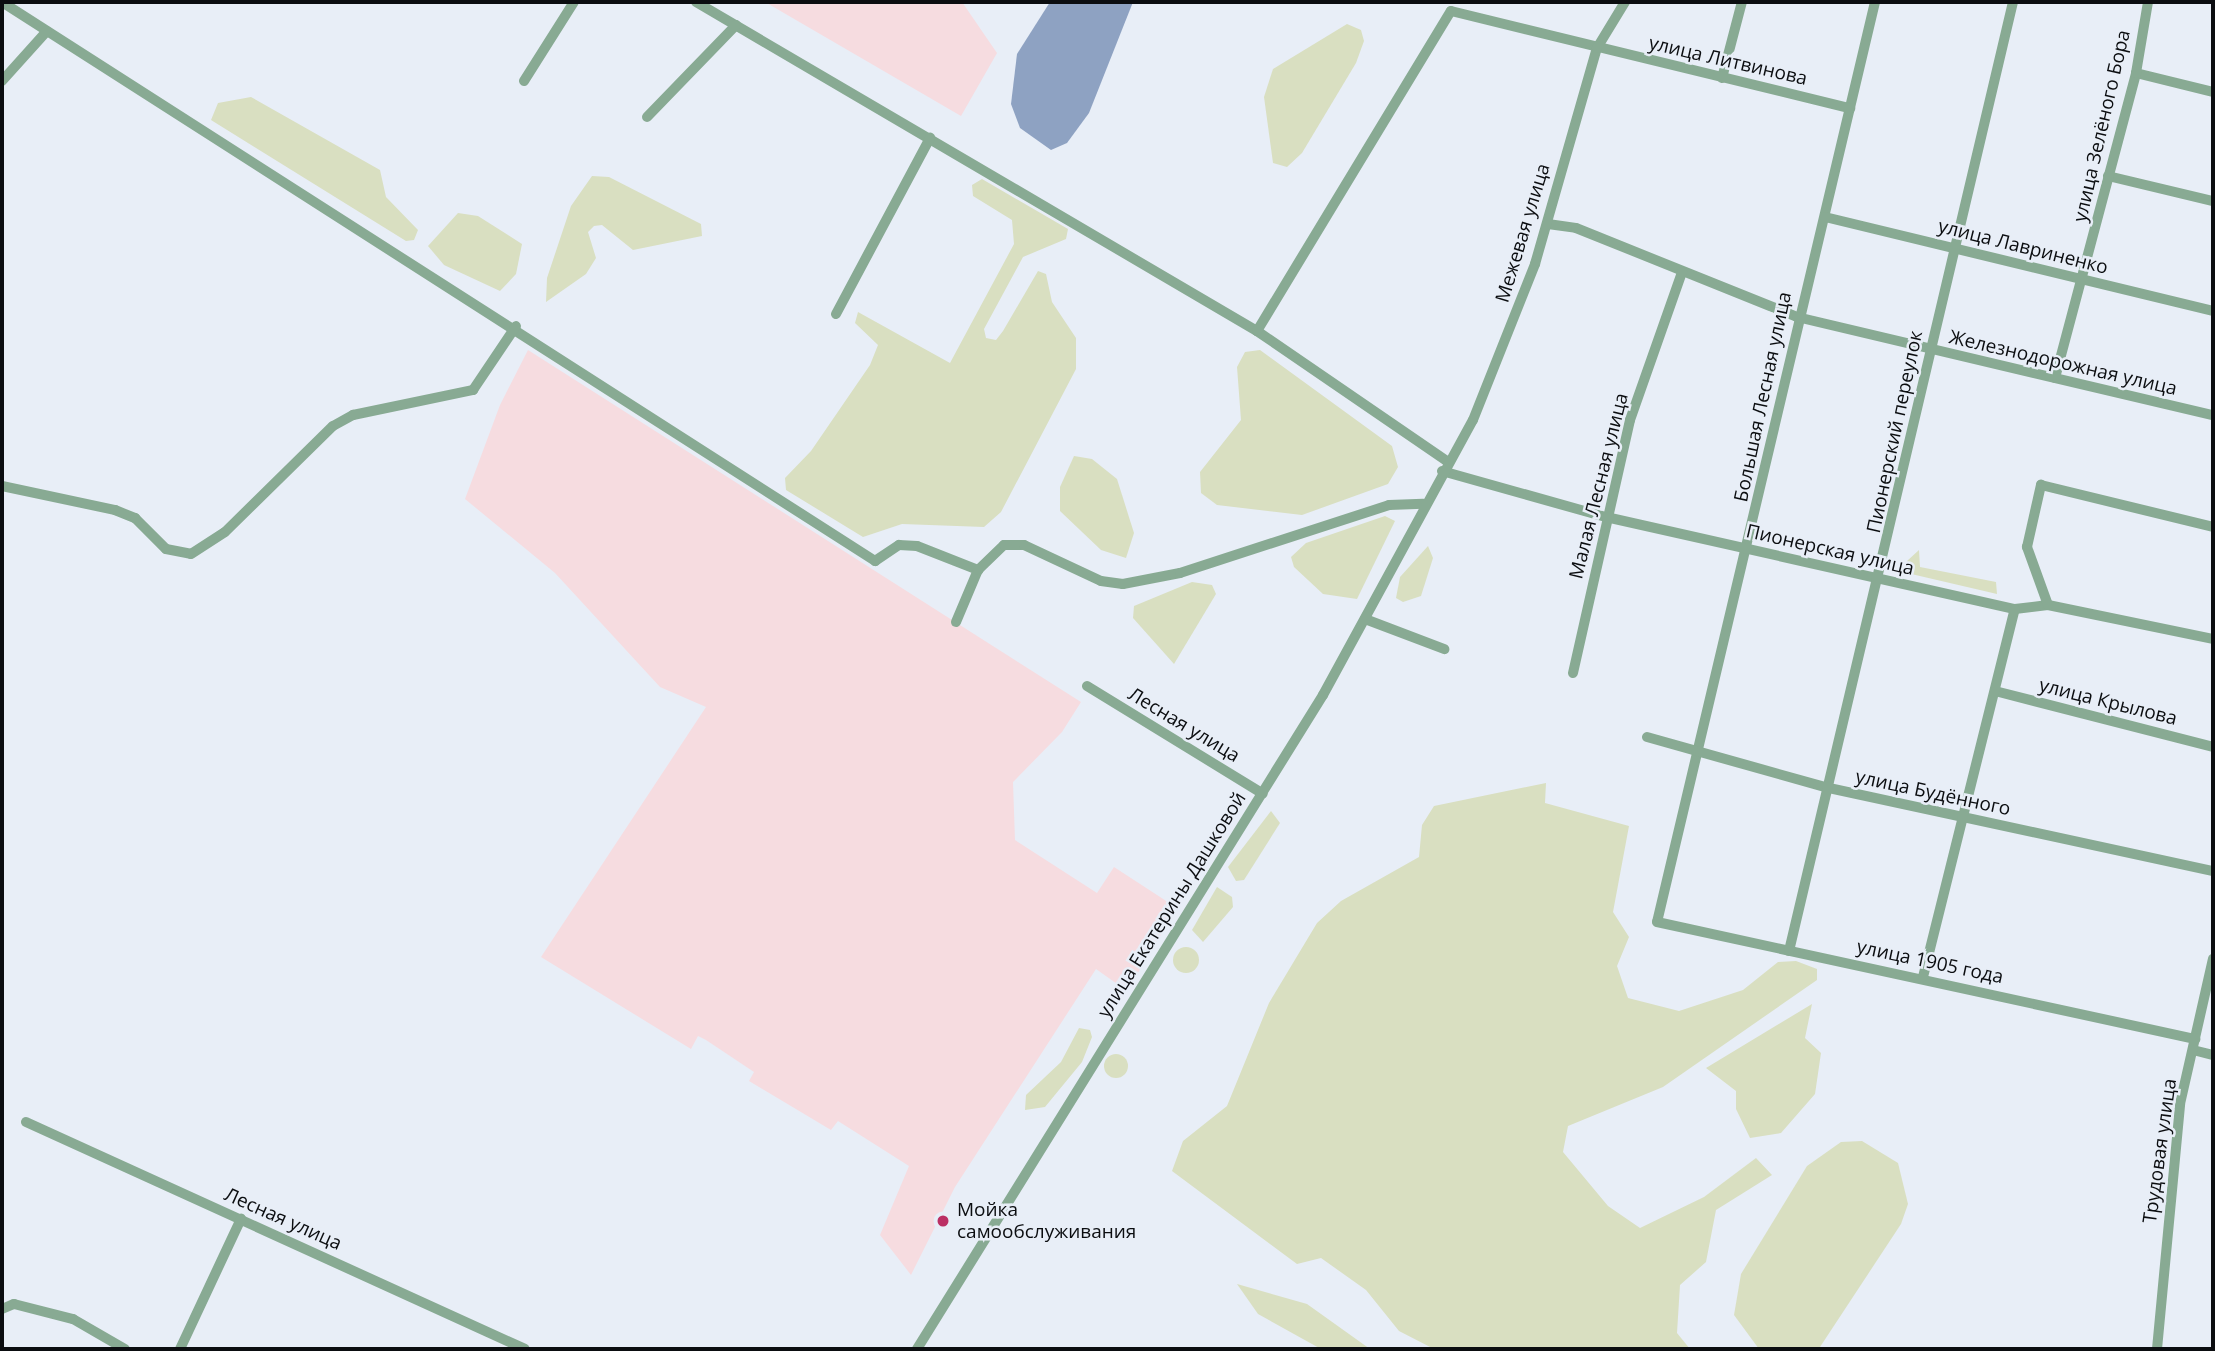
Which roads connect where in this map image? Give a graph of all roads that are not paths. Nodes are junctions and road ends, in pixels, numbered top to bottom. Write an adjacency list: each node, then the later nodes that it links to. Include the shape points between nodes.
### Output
1 (2, 2): 10 (street)
2 (574, 2): 15 (street)
3 (696, 2): 9 (street, Пионерская улица)
4 (1625, 2): 11 (street, Межевая улица)
5 (1742, 2): 13 (street)
6 (1875, 2): 17 (street, Большая Лесная улица)
7 (2013, 2): 24 (street, Пионерский переулок)
8 (2148, 2): 12 (street, улица Зелёного Бора)
9 (736, 24): 18 (street); 19 (street, Пионерская улица)
10 (47, 31): 14 (street); 30 (street)
11 (1597, 48): 13 (street, улица Литвинова); 23 (street, Межевая улица); 31 (street, улица Литвинова, via 1451,11)
12 (2136, 73): 16 (street); 20 (street, улица Зелёного Бора)
13 (1722, 78): 17 (street, улица Литвинова)
14 (2, 81)
15 (524, 81)
16 (2213, 92)
17 (1850, 108): 22 (street, Большая Лесная улица)
18 (647, 117)
19 (930, 138): 28 (street); 31 (street, Пионерская улица)
20 (2108, 177): 21 (street); 26 (street, улица Зелёного Бора)
21 (2213, 201)
22 (1825, 217): 24 (street, улица Лавриненко); 29 (street, Большая Лесная улица)
23 (1548, 224): 25 (street, Железнодорожная улица, via 1576,228); 35 (street, Межевая улица, via 1482,402)
24 (1952, 248): 26 (street, улица Лавриненко); 32 (street, Пионерский переулок)
25 (1682, 272): 29 (street, Железнодорожная улица); 38 (street, Малая Лесная улица, via 1630,420)
26 (2083, 280): 27 (street, улица Лавриненко); 33 (street, улица Зелёного Бора)
27 (2213, 311)
28 (836, 314)
29 (1797, 317): 32 (street, Железнодорожная улица); 40 (street, Большая Лесная улица)
30 (516, 326): 36 (street, via 473,390 353,415 333,426 225,532 191,554 166,549 135,518 116,510); 41 (street, via 745,484 875,561 898,545 917,546)
31 (1257, 331): 35 (street, Пионерская улица)
32 (1929, 350): 33 (street, Железнодорожная улица); 42 (street, Пионерский переулок)
33 (2055, 379): 34 (street, Железнодорожная улица)
34 (2213, 415)
35 (1445, 467): 37 (street, улица Екатерины Дашковой); 38 (street, Пионерская улица)
36 (2, 486)
37 (1423, 504): 41 (street, via 1390,505 1181,573 1123,584 1101,581 1024,545 1004,545); 45 (street, улица Екатерины Дашковой)
38 (1606, 517): 40 (street, Пионерская улица); 49 (street, Малая Лесная улица)
39 (2213, 527): 43 (street, via 2041,485 2027,547)
40 (1748, 550): 42 (street, Пионерская улица); 54 (street, Большая Лесная улица)
41 (978, 570): 46 (street)
42 (1878, 579): 44 (street, Пионерская улица); 55 (street, Пионерский переулок)
43 (2048, 605): 44 (street, Пионерская улица); 47 (street, Пионерская улица)
44 (2015, 609): 51 (street)
45 (1365, 619): 48 (street); 56 (street, улица Екатерины Дашковой)
46 (956, 622)
47 (2213, 639)
48 (1444, 649)
49 (1573, 673)
50 (1087, 686): 56 (street, Лесная улица)
51 (1995, 691): 53 (street, улица Крылова); 57 (street)
52 (1647, 737): 54 (street, улица Будённого)
53 (2213, 747)
54 (1702, 751): 55 (street, улица Будённого); 59 (street, Большая Лесная улица)
55 (1829, 788): 57 (street, улица Будённого); 60 (street, Пионерский переулок)
56 (1263, 793): 71 (street, улица Екатерины Дашковой)
57 (1959, 816): 58 (street, улица Будённого); 62 (street)
58 (2213, 871)
59 (1657, 922): 60 (street, улица 1905 года)
60 (1789, 951): 62 (street, улица 1905 года)
61 (2213, 959): 63 (street, Трудовая улица)
62 (1923, 977): 63 (street, улица 1905 года)
63 (2194, 1044): 64 (street, улица 1905 года); 72 (street, Трудовая улица, via 2170,1181)
64 (2213, 1055)
65 (26, 1122): 66 (street, Лесная улица)
66 (241, 1219): 69 (street); 70 (street, Лесная улица)
67 (2, 1310): 68 (street, via 14,1304 73,1319)
68 (125, 1349)
69 (180, 1349)
70 (525, 1349)
71 (917, 1349)
72 (2157, 1349)

